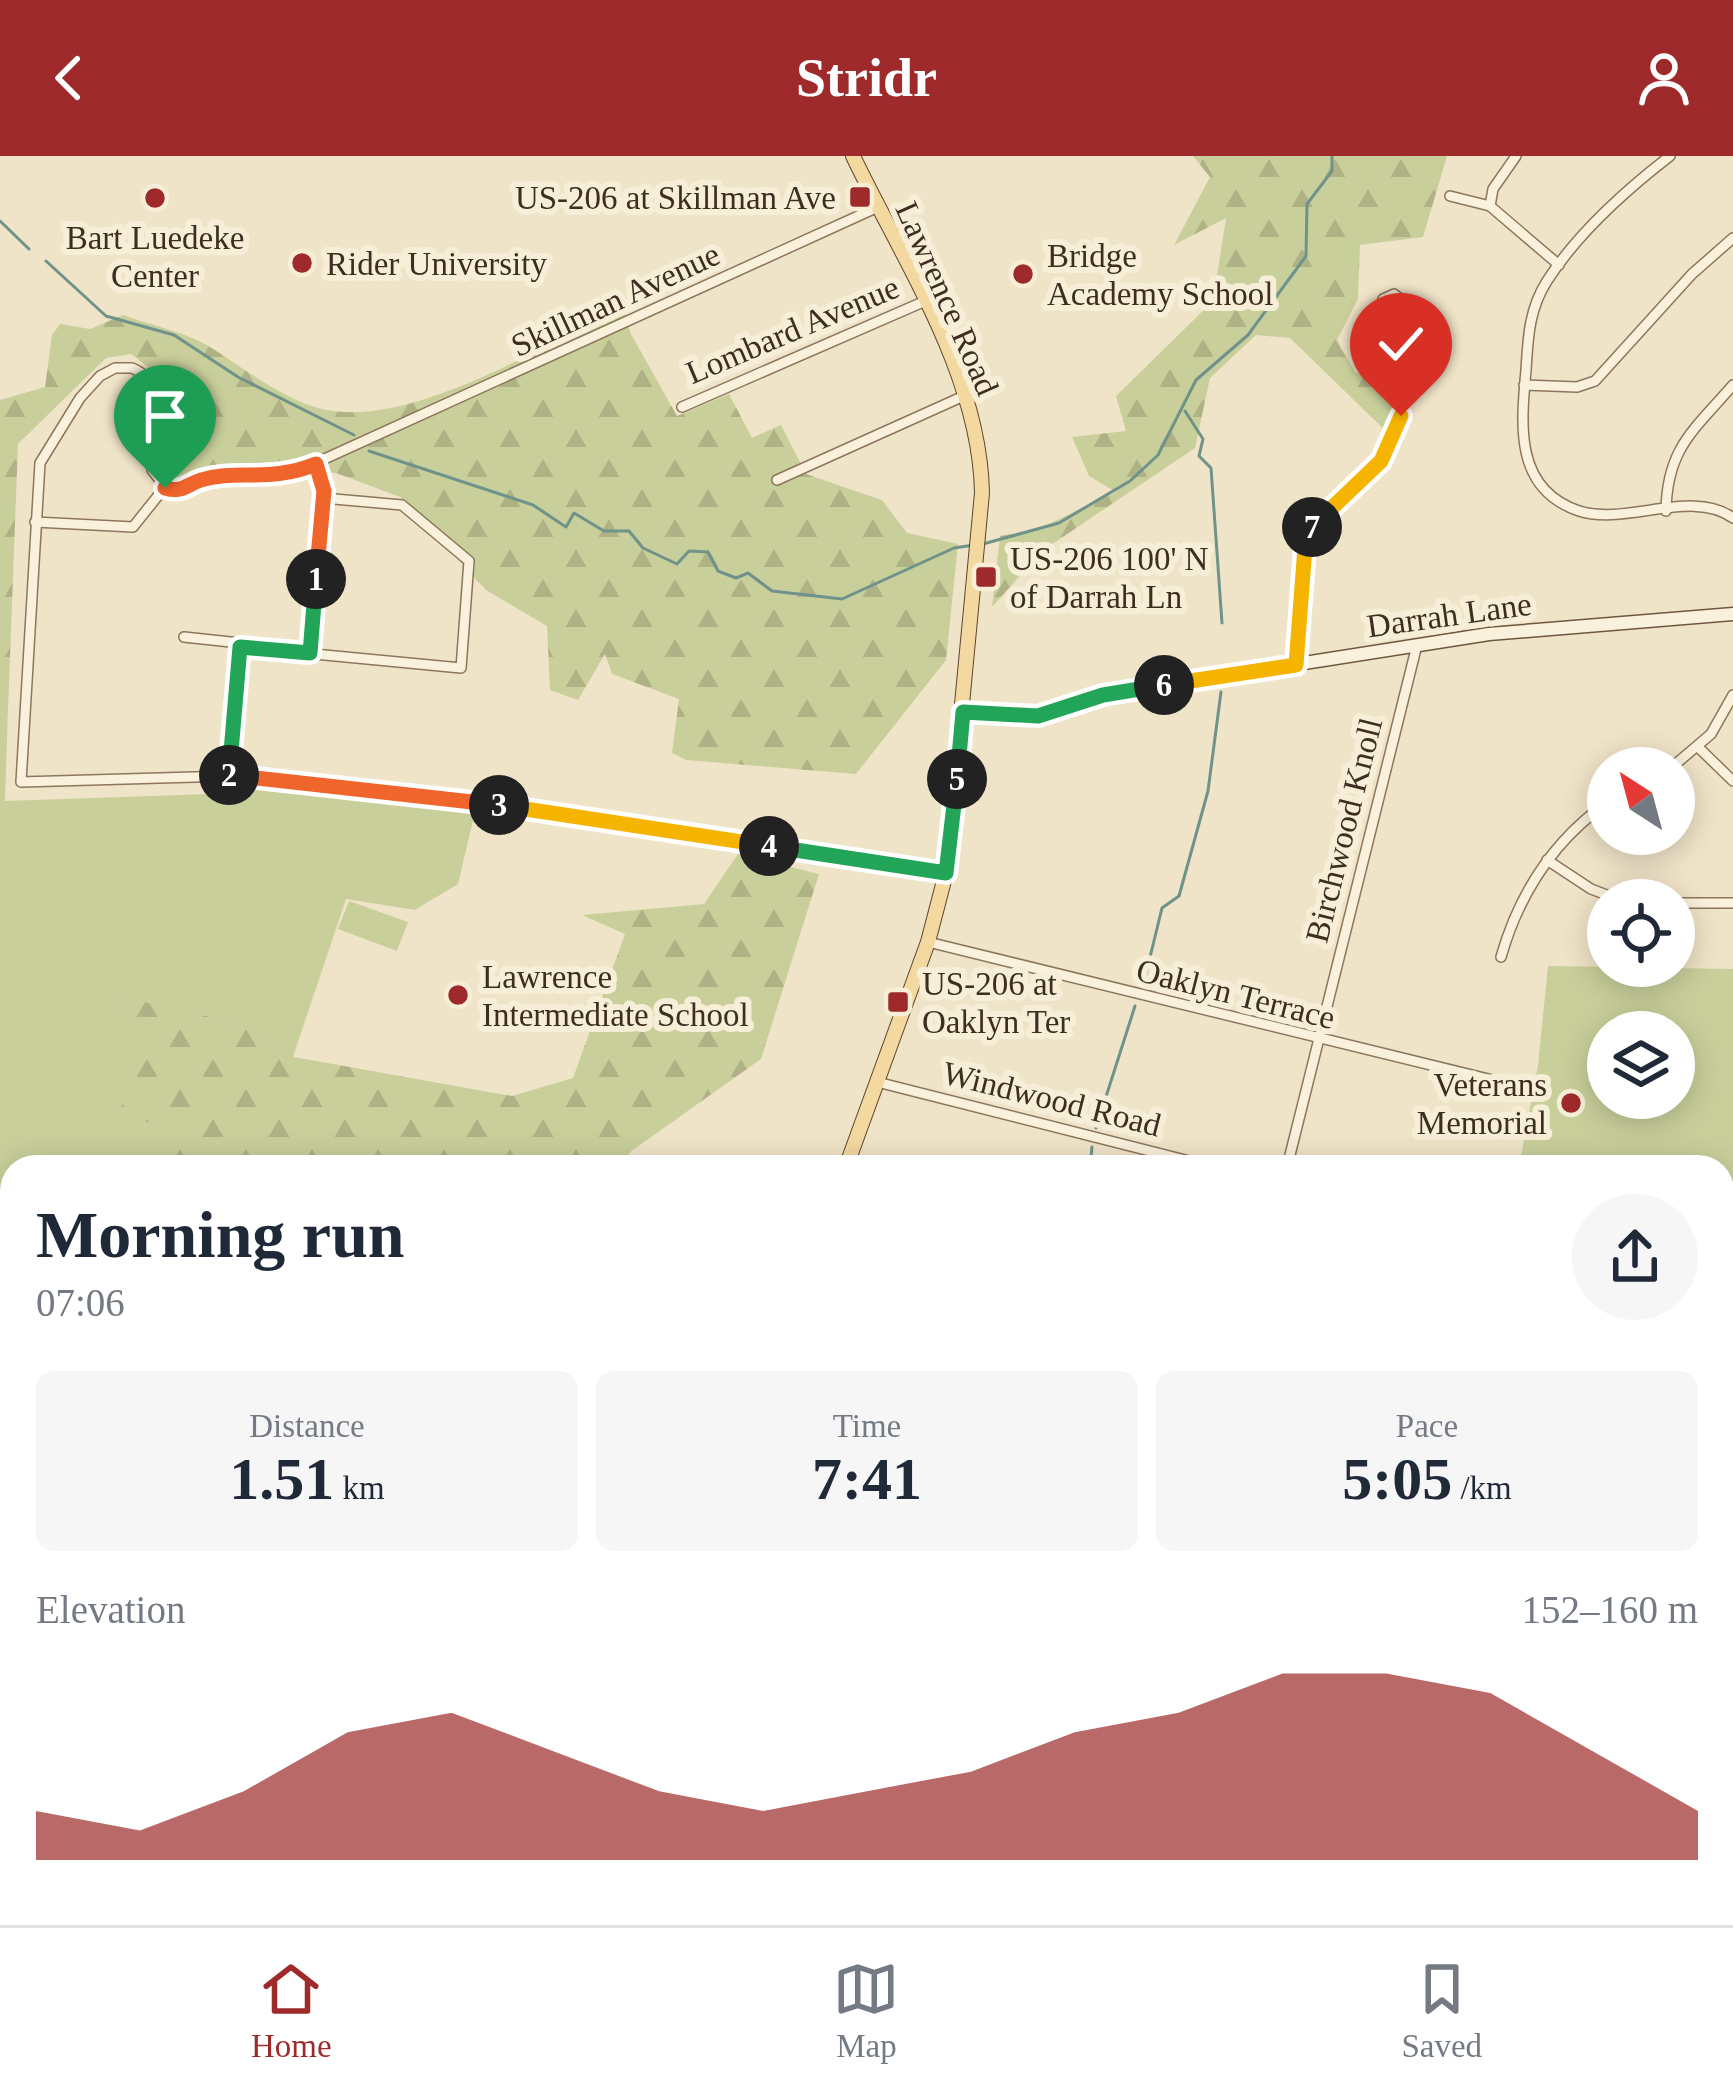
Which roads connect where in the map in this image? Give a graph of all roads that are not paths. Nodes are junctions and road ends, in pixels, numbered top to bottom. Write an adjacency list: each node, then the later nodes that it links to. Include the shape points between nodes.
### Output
1 (853, 156): 6 (main road, Lawrence Road)
2 (1516, 156): 5 (street)
3 (1670, 156): 8 (street)
4 (1450, 196): 5 (street)
5 (1490, 206): 8 (street)
6 (878, 207): 9 (main road, Lawrence Road); 15 (street, Skillman Avenue)
7 (1733, 238): 11 (street, via 1594,381)
8 (1559, 265): 11 (street, via 1531,315)
9 (923, 302): 13 (main road, Lawrence Road); 14 (street, Lombard Avenue)
10 (1406, 331): 27 (street, via 1395,439 1307,537)
11 (1524, 385): 19 (street, via 1524,450 1553,496 1590,513)
12 (1733, 385): 19 (street, via 1677,449)
13 (966, 394): 16 (street); 29 (main road, Lawrence Road, via 982,469)
14 (682, 406)
15 (316, 464): 17 (street, Skillman Avenue, via 262,479); 18 (street)
16 (777, 480)
17 (165, 488): 21 (street, via 133,527); 21 (street, via 152,470 158,392 141,371 115,368 80,398 44,453)
18 (323, 498): 26 (street); 26 (street, via 402,506 469,561 461,668)
19 (1666, 511): 20 (street, via 1715,507)
20 (1733, 518)
21 (35, 522): 32 (street, via 21,782)
22 (1733, 614): 24 (street, Darrah Lane, via 1544,627)
23 (184, 637): 25 (street)
24 (1417, 646): 27 (street, Darrah Lane); 42 (street, Birchwood Knoll)
25 (240, 647): 26 (street); 32 (street)
26 (310, 653)
27 (1296, 665): 29 (street, Darrah Lane, via 1118,692 1038,716)
28 (1733, 694): 30 (street)
29 (963, 712): 36 (main road, Lawrence Road)
30 (1699, 748): 31 (street); 33 (street)
31 (1695, 751)
32 (229, 776): 36 (street, via 466,800)
33 (1733, 781)
34 (1587, 822): 35 (street)
35 (1547, 860): 37 (street); 41 (street)
36 (946, 873): 40 (main road, Lawrence Road)
37 (1587, 887)
38 (1695, 903): 39 (street)
39 (1733, 903)
40 (928, 942): 42 (street, Oaklyn Terrace); 43 (main road, Lawrence Road)
41 (1501, 957)
42 (1318, 1041): 44 (street, Oaklyn Terrace); 47 (street, Birchwood Knoll)
43 (877, 1082): 45 (main road, Lawrence Road); 46 (street, Windwood Road)
44 (1533, 1090)
45 (850, 1155)
46 (1166, 1155)
47 (1290, 1155)

